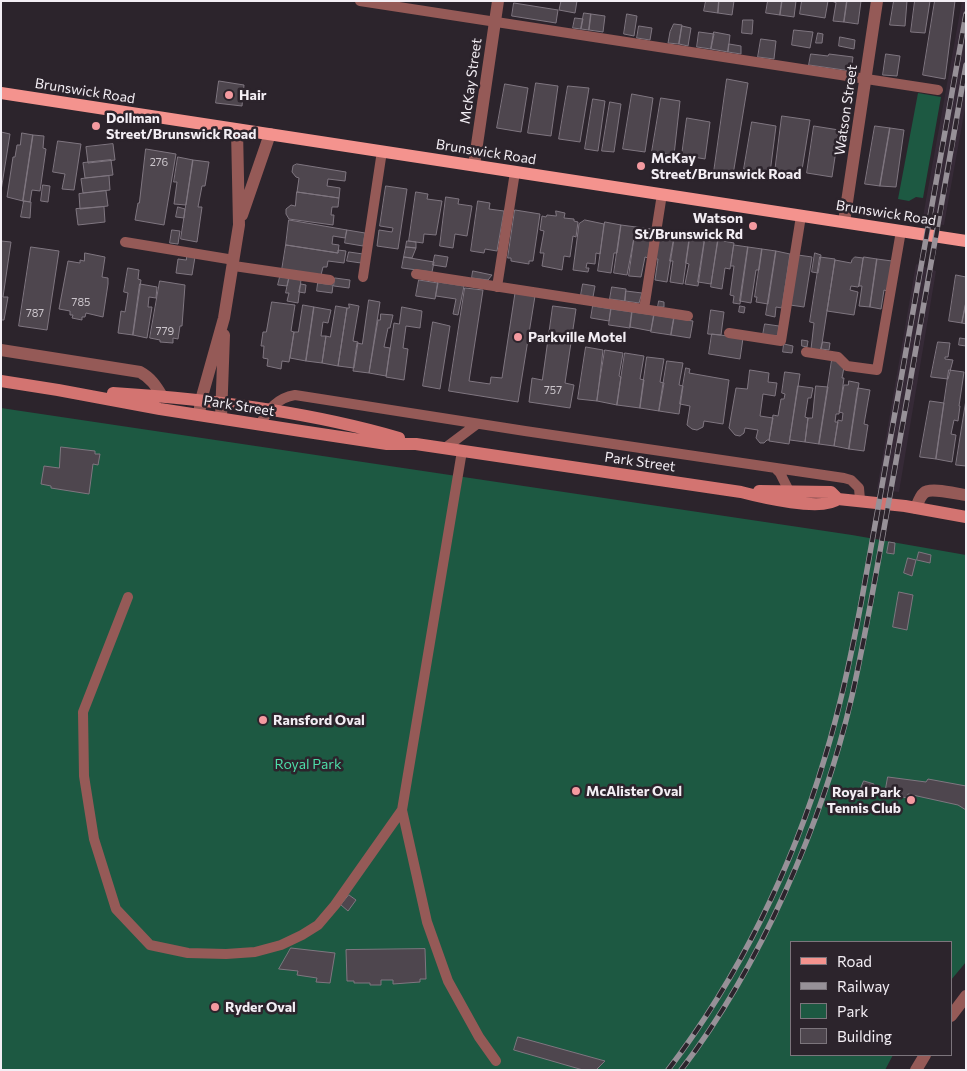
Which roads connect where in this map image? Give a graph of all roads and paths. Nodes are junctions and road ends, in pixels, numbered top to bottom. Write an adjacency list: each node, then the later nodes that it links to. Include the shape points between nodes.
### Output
1 (360, 1): 4 (lane)
2 (498, 1): 4 (street, McKay Street)
3 (877, 1): 5 (street, Watson Street)
4 (495, 22): 5 (lane); 11 (street, McKay Street)
5 (865, 80): 6 (lane); 15 (street, Watson Street)
6 (938, 90)
7 (1, 93): 8 (main road, Brunswick Road)
8 (237, 130): 9 (main road, Brunswick Road); 16 (street)
9 (270, 134): 10 (main road, Brunswick Road); 16 (street)
10 (382, 151): 11 (main road, Brunswick Road); 22 (lane)
11 (474, 165): 12 (main road, Brunswick Road)
12 (514, 172): 13 (main road, Brunswick Road); 24 (lane)
13 (662, 194): 14 (main road, Brunswick Road); 25 (lane)
14 (801, 216): 15 (main road, Brunswick Road); 28 (lane, via 781,341)
15 (844, 222): 17 (main road, Brunswick Road)
16 (239, 225): 20 (street)
17 (901, 231): 18 (main road, Brunswick Road); 30 (lane, via 877,370 847,366 838,357)
18 (966, 240)
19 (125, 242): 20 (lane)
20 (234, 263): 23 (lane); 27 (street)
21 (416, 274): 24 (lane)
22 (363, 277)
23 (330, 280)
24 (497, 287): 25 (lane)
25 (644, 309): 26 (lane)
26 (688, 316)
27 (224, 318): 34 (street); 35 (street)
28 (729, 333)
29 (1, 350): 33 (street, via 140,372 154,382)
30 (806, 352)
31 (1, 381): 32 (street, Park Street)
32 (58, 390): 33 (street, Park Street); 37 (street, Park Street)
33 (162, 396): 34 (street, Park Street)
34 (201, 400): 35 (street, Park Street); 37 (street)
35 (222, 404): 36 (street, Park Street); 38 (street)
36 (268, 410): 39 (lane); 40 (lane, via 286,396 295,395); 41 (street, Park Street, via 323,420)
37 (199, 415): 38 (street, Park Street)
38 (221, 418): 39 (street, Park Street)
39 (260, 424): 41 (street, Park Street, via 387,444)
40 (477, 424): 42 (lane); 44 (lane)
41 (416, 444): 42 (street, Park Street)
42 (445, 448): 43 (street, Park Street)
43 (462, 451): 46 (street, Park Street); 53 (lane)
44 (774, 468): 45 (lane); 49 (lane, via 846,478 859,488)
45 (789, 491): 46 (street, Park Street); 48 (street, Park Street, via 831,492)
46 (741, 492): 48 (street, Park Street, via 786,502 834,503)
47 (966, 495): 50 (street, via 928,491 922,494)
48 (838, 499): 49 (street, Park Street)
49 (860, 500): 50 (street, Park Street)
50 (916, 508): 51 (street, Park Street)
51 (966, 517)
52 (128, 598): 53 (lane, via 83,712 84,776 94,839 116,909 150,945 188,953 226,954 255,952 302,935 318,925 335,905)
53 (402, 810): 57 (lane, via 428,922 448,981)
54 (966, 996): 55 (street)
55 (952, 1015)
56 (924, 1056): 58 (street)
57 (496, 1061)
58 (916, 1070)

